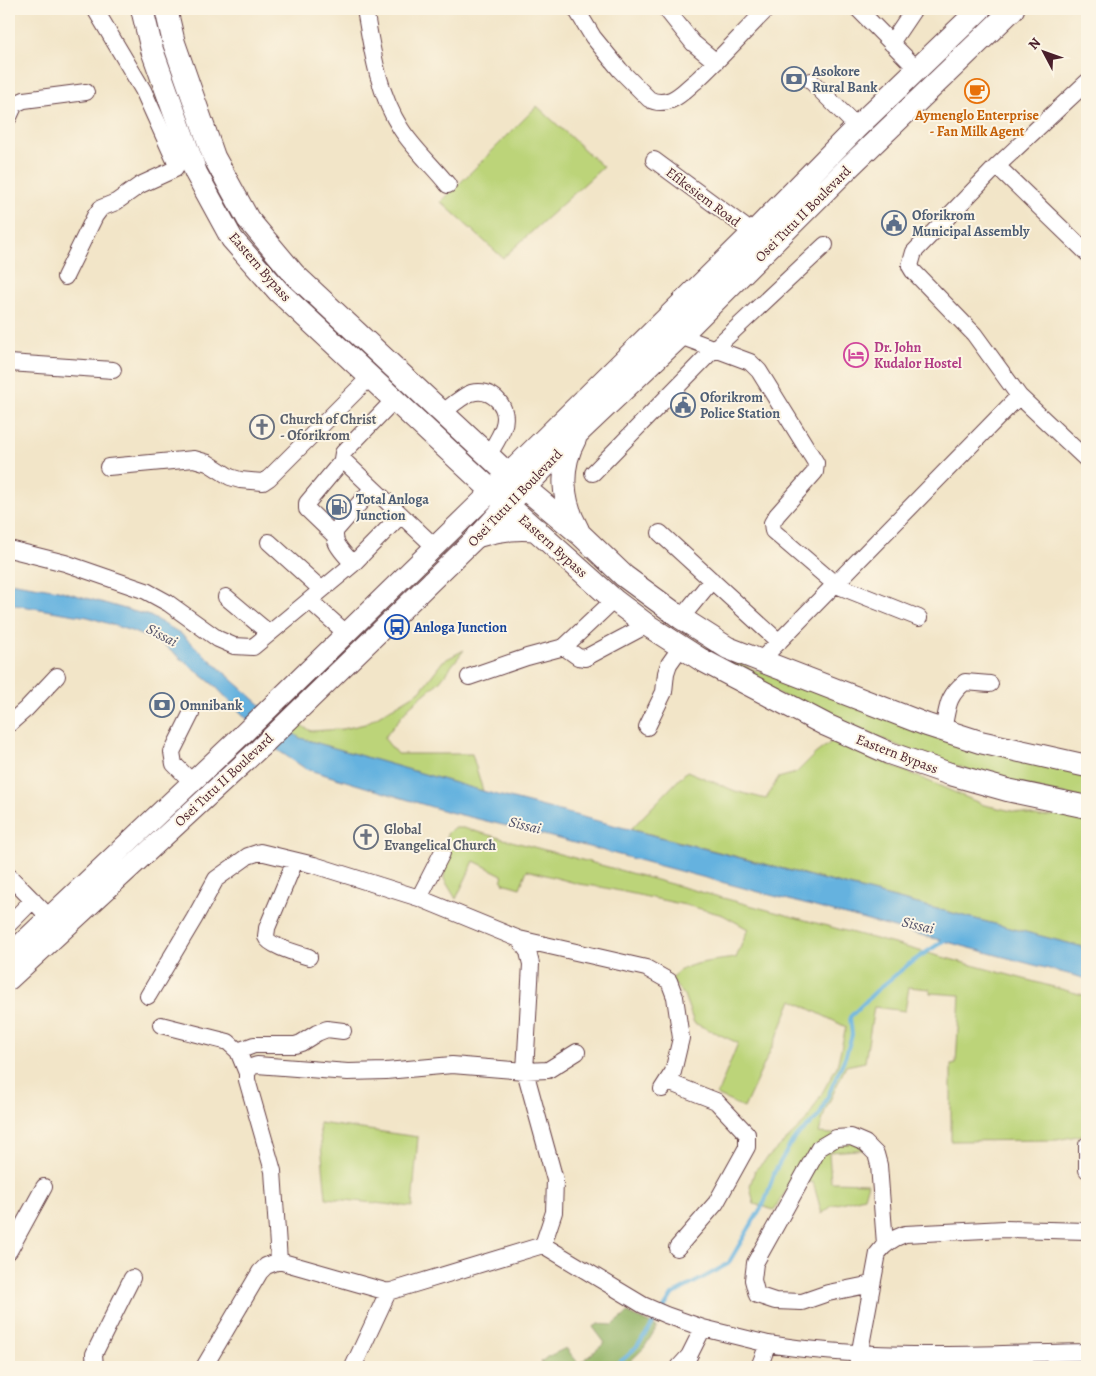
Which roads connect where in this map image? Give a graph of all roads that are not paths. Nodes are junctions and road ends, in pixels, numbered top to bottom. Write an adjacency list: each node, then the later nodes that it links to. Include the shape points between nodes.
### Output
1 (95, 9): 26 (street, via 143,90 176,163 175,169 101,208)
2 (142, 9): 31 (highway, Eastern Bypass, via 152,50 196,173 232,238 279,292)
3 (166, 9): 34 (highway, Eastern Bypass, via 174,43 214,157 248,220 294,274)
4 (365, 9): 22 (street, via 388,107 402,131)
5 (576, 9): 13 (street, via 620,70 655,102 673,99)
6 (666, 9): 13 (street, via 693,43)
7 (767, 9): 13 (street)
8 (858, 9): 12 (street)
9 (914, 9): 12 (street)
10 (980, 9): 14 (highway, Osei Tutu II Boulevard)
11 (1013, 9): 27 (highway, Osei Tutu II Boulevard)
12 (891, 43): 14 (street)
13 (716, 62)
14 (918, 70): 19 (highway, Osei Tutu II Boulevard)
15 (811, 81): 19 (street)
16 (1087, 82): 21 (street)
17 (86, 92): 18 (street, via 24,100 15,104)
18 (9, 117)
19 (857, 127): 23 (highway, Osei Tutu II Boulevard)
20 (654, 160): 23 (street, Efikesiem Road)
21 (997, 166): 25 (street); 32 (street, via 914,252 910,266 974,334)
22 (448, 185)
23 (753, 233): 41 (highway, Osei Tutu II Boulevard)
24 (825, 245): 28 (street)
25 (1087, 253)
26 (65, 277)
27 (680, 336): 28 (street); 35 (highway, Osei Tutu II Boulevard)
28 (714, 349): 40 (street); 55 (street, via 750,362 759,371 816,463 815,472 772,523 773,530)
29 (9, 364): 30 (street)
30 (113, 370)
31 (370, 377): 33 (highway, Eastern Bypass); 39 (street, via 263,482 230,477 208,463 194,459)
32 (1019, 396): 37 (street); 55 (street)
33 (394, 400): 38 (street, via 343,453); 43 (highway, Eastern Bypass)
34 (442, 413): 36 (highway, Eastern Bypass); 36 (street, via 470,393 485,392 500,400 504,409 504,426)
35 (581, 430): 41 (highway, Osei Tutu II Boulevard); 48 (highway, via 569,455 564,483 566,501)
36 (488, 456): 41 (highway, Eastern Bypass)
37 (1087, 460)
38 (342, 461): 42 (street); 47 (street, via 307,503 307,509)
39 (108, 467)
40 (593, 473)
41 (517, 482): 43 (highway, Osei Tutu II Boulevard); 48 (highway, Eastern Bypass)
42 (372, 489): 44 (street); 47 (street)
43 (500, 498): 45 (highway, Eastern Bypass); 49 (main road, Osei Tutu II Boulevard); 51 (main road, Osei Tutu II Boulevard)
44 (400, 516): 51 (street); 53 (street)
45 (537, 530): 49 (highway, via 508,529); 58 (highway, Eastern Bypass)
46 (660, 533): 54 (street)
47 (334, 535): 53 (street, via 336,543)
48 (581, 535): 59 (highway, Eastern Bypass, via 624,576)
49 (478, 536): 88 (main road, Osei Tutu II Boulevard, via 296,714)
50 (269, 542): 56 (street)
51 (435, 547): 63 (main road, Osei Tutu II Boulevard)
52 (9, 549): 62 (street, via 146,591 218,639 234,646 253,646)
53 (353, 564): 56 (street)
54 (712, 580): 59 (street); 64 (street)
55 (836, 585): 60 (street); 64 (street)
56 (316, 595): 62 (street); 63 (street)
57 (226, 597): 62 (street)
58 (614, 600): 61 (highway, Eastern Bypass); 65 (street)
59 (680, 618): 67 (highway, Eastern Bypass, via 728,648)
60 (918, 618)
61 (647, 625): 65 (street, via 585,658); 66 (highway, Eastern Bypass)
62 (269, 633)
63 (347, 634): 76 (main road, Osei Tutu II Boulevard)
64 (779, 642): 67 (street)
65 (564, 647): 69 (street)
66 (681, 647): 73 (street, via 669,664 664,692); 77 (highway, Eastern Bypass, via 757,690 889,753 1007,790)
67 (761, 660): 74 (highway, Eastern Bypass)
68 (57, 676): 72 (street)
69 (469, 676)
70 (990, 684): 74 (street, via 965,682 955,690 949,700)
71 (190, 714): 76 (street, via 172,752 174,764)
72 (9, 724)
73 (647, 727)
74 (943, 730): 75 (highway, Eastern Bypass, via 980,742)
75 (1087, 766)
76 (192, 782): 83 (main road, Osei Tutu II Boulevard)
77 (1087, 807)
78 (442, 853): 81 (street)
79 (295, 861): 81 (street); 87 (street, via 266,937 276,946); 89 (street, via 260,852 248,856 216,879)
80 (9, 876): 82 (street)
81 (419, 898): 85 (street)
82 (33, 900): 83 (street); 84 (street)
83 (48, 918): 86 (main road, Osei Tutu II Boulevard)
84 (9, 924)
85 (519, 939): 94 (street, via 531,964); 102 (street, via 646,968 669,981 676,997 680,1038 673,1072 665,1085 716,1101 747,1134 747,1147 716,1203)
86 (9, 955)
87 (309, 957)
88 (9, 980)
89 (148, 996)
90 (161, 1026): 92 (street, via 228,1042)
91 (343, 1031): 92 (street, via 327,1029 294,1045 254,1045)
92 (238, 1051): 95 (street)
93 (577, 1052): 94 (street, via 548,1070)
94 (525, 1071): 95 (street, via 452,1065 348,1072 257,1065); 101 (street, via 555,1180 554,1212)
95 (247, 1073): 104 (street, via 273,1171)
96 (1087, 1145): 97 (street)
97 (1087, 1170)
98 (44, 1187): 103 (street)
99 (1087, 1231): 100 (street, via 1005,1229 905,1234)
100 (886, 1244): 106 (street, via 878,1254); 106 (street, via 876,1154 851,1136 836,1138 819,1148 755,1263 753,1280 757,1295 775,1301 802,1302)
101 (543, 1245): 107 (street); 108 (street, via 643,1305)
102 (677, 1248)
103 (9, 1251)
104 (279, 1261): 107 (street); 113 (street, via 260,1272)
105 (132, 1278): 112 (street, via 94,1354)
106 (872, 1284): 111 (street)
107 (388, 1292): 114 (street)
108 (703, 1328): 109 (street); 115 (street)
109 (768, 1344): 111 (street); 116 (street)
110 (1087, 1352): 111 (street)
111 (858, 1361)
112 (95, 1367)
113 (204, 1367)
114 (353, 1367)
115 (679, 1367)
116 (759, 1367)

